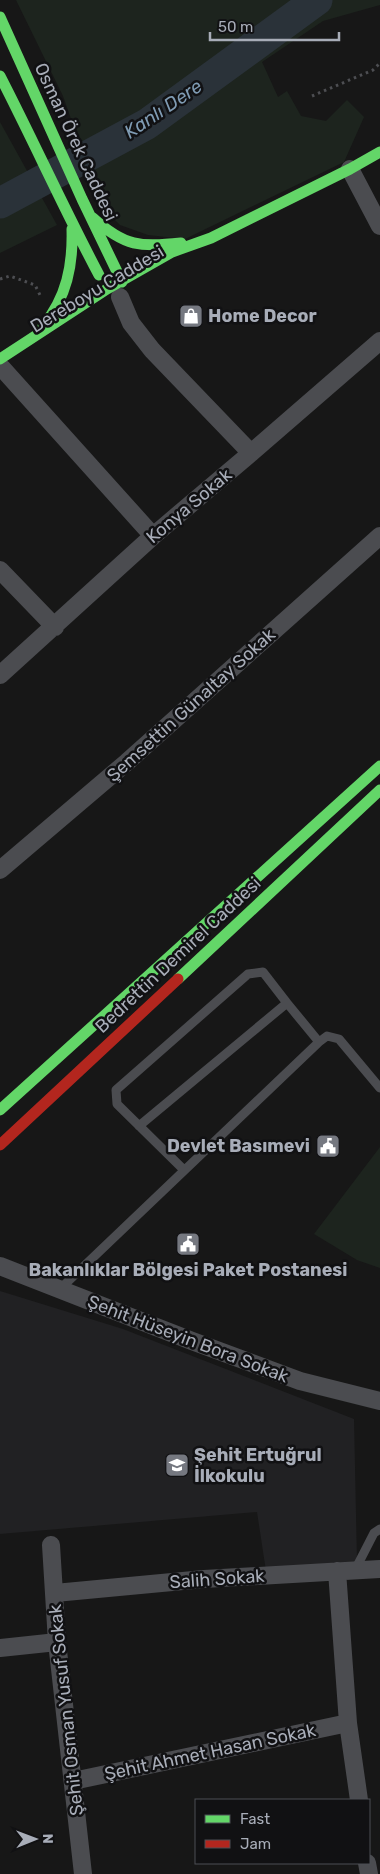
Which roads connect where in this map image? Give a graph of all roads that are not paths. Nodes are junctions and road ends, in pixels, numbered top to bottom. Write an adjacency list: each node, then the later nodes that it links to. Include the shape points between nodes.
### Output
1 (0, 17): 5 (main road, Osman Örek Caddesi)
2 (0, 76): 6 (main road)
3 (380, 152): 4 (main road, Dereboyu Caddesi)
4 (350, 170): 7 (street); 8 (main road, Dereboyu Caddesi)
5 (90, 215): 8 (main road, via 114,235 145,246); 10 (main road, Osman Örek Caddesi)
6 (72, 224): 10 (main road); 11 (main road, via 72,264 64,292 51,318)
7 (380, 226)
8 (212, 238): 9 (main road, Dereboyu Caddesi); 10 (main road, Dereboyu Caddesi, via 172,252)
9 (154, 276)
10 (119, 290): 11 (main road, Dereboyu Caddesi); 13 (main road, Dereboyu Caddesi, via 15,361); 14 (street, via 131,323 152,350)
11 (32, 338): 13 (main road, Dereboyu Caddesi)
12 (379, 345): 14 (street, Konya Sokak)
13 (1, 365): 15 (street)
14 (252, 453): 15 (street, Konya Sokak)
15 (153, 536): 18 (street, Konya Sokak)
16 (380, 536): 22 (street, Şemsettin Günaltay Sokak, via 127,762)
17 (0, 570): 18 (street)
18 (55, 627): 19 (street, Konya Sokak)
19 (0, 675)
20 (380, 766): 26 (main road, Bedrettin Demirel Caddesi)
21 (380, 790): 28 (main road, Bedrettin Demirel Caddesi)
22 (0, 870)
23 (287, 1003): 24 (lane); 27 (lane); 27 (lane, via 263,972 248,974 116,1090 116,1104)
24 (319, 1042): 25 (lane, via 328,1036 339,1039); 29 (lane)
25 (380, 1088)
26 (0, 1110)
27 (139, 1126): 29 (lane)
28 (0, 1145)
29 (184, 1170): 31 (lane)
30 (0, 1266): 31 (street, Şehit Hüseyin Bora Sokak)
31 (60, 1289): 32 (street, Şehit Hüseyin Bora Sokak, via 300,1382)
32 (380, 1401)
33 (380, 1529): 36 (lane, via 374,1533)
34 (51, 1546): 38 (street, Şehit Osman Yusuf Sokak)
35 (380, 1569): 36 (street, Salih Sokak)
36 (355, 1570): 37 (street, Salih Sokak)
37 (337, 1571): 38 (street, Salih Sokak); 41 (street)
38 (55, 1593): 39 (street, Şehit Osman Yusuf Sokak)
39 (58, 1642): 40 (street); 42 (street, Şehit Osman Yusuf Sokak)
40 (0, 1648)
41 (348, 1723): 42 (street, Şehit Ahmet Hasan Sokak); 43 (street)
42 (73, 1781): 44 (street, Şehit Osman Yusuf Sokak)
43 (359, 1799)
44 (83, 1874)

